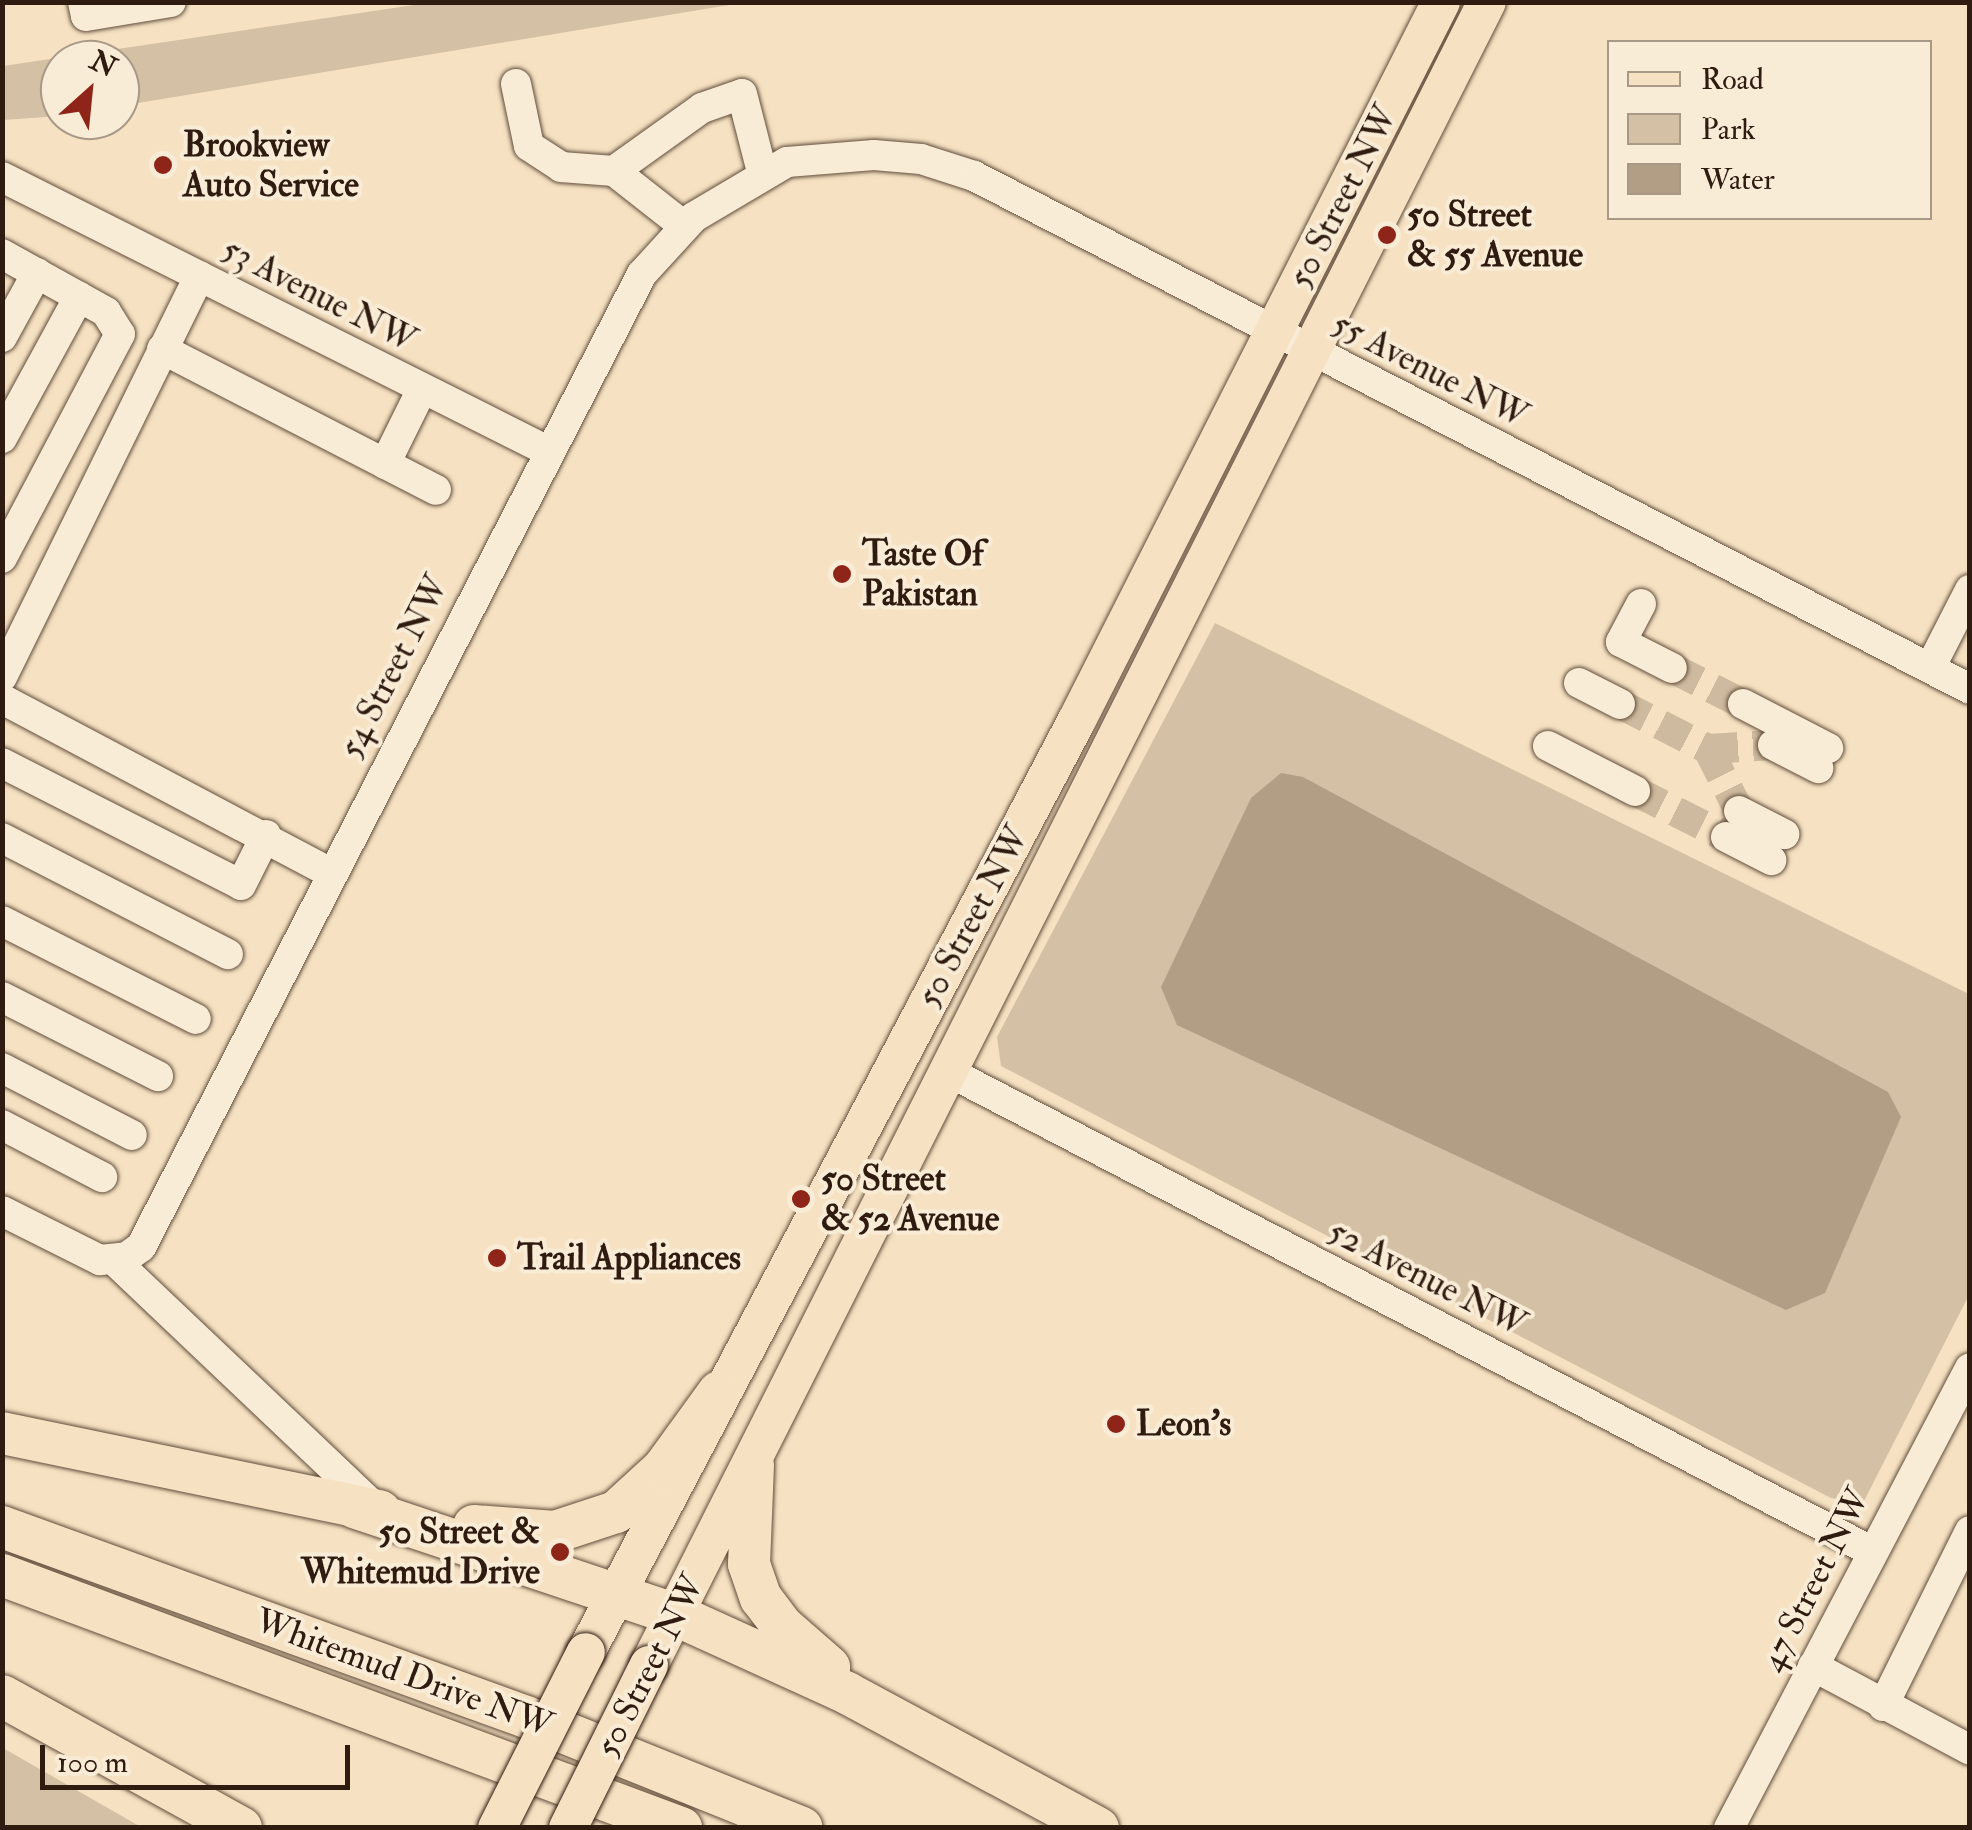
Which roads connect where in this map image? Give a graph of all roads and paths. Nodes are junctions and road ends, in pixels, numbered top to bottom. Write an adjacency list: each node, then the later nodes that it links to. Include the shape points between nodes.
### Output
1 (84, 2): 2 (street, via 86,16)
2 (171, 2)
3 (1441, 2): 14 (main road, 50 Street NW)
4 (1487, 2): 17 (main road, 50 Street NW)
5 (516, 84): 7 (street, via 529,146 561,167)
6 (774, 167): 7 (street, via 742,94 702,108); 9 (street, 54 Street NW); 14 (street, 55 Avenue NW, via 874,155 921,159 974,176)
7 (614, 171): 9 (street)
8 (2, 176): 12 (street, 53 Avenue NW)
9 (684, 226): 22 (street, 54 Street NW, via 642,274)
10 (2, 254): 11 (street)
11 (37, 274): 13 (street); 15 (street)
12 (199, 276): 16 (street); 18 (street, 53 Avenue NW)
13 (79, 297): 19 (street, via 106,312 120,334); 20 (street)
14 (1274, 333): 17 (street, 55 Avenue NW); 36 (main road, 50 Street NW)
15 (2, 337)
16 (162, 349): 21 (street); 23 (street)
17 (1311, 352): 29 (street, 55 Avenue NW); 52 (main road, 50 Street NW)
18 (422, 389): 22 (street, 53 Avenue NW); 23 (street)
19 (72, 426): 21 (street); 25 (street)
20 (2, 438)
21 (116, 448): 30 (street)
22 (548, 451): 45 (street, 54 Street NW)
23 (386, 464): 24 (street)
24 (436, 490)
25 (2, 558)
26 (1970, 590): 29 (street)
27 (1640, 604): 28 (street, via 1621,642)
28 (1672, 668)
29 (1930, 668): 32 (street, 55 Avenue NW)
30 (2, 678)
31 (1579, 683): 34 (street)
32 (1970, 689)
33 (2, 699): 42 (street)
34 (1620, 704)
35 (1743, 704): 37 (street, via 1823,758)
36 (1076, 722): 50 (main road, 50 Street NW); 52 (main road, via 1029,852 944,1027 937,1048)
37 (1773, 745)
38 (1548, 746): 40 (street)
39 (2, 763): 42 (street, via 241,885)
40 (1635, 791)
41 (1733, 824): 44 (street)
42 (266, 836): 45 (street)
43 (2, 838): 47 (street)
44 (1778, 847)
45 (330, 873): 58 (street, 54 Street NW, via 157,1220)
46 (2, 921): 49 (street)
47 (228, 954)
48 (2, 997): 53 (street)
49 (196, 1019)
50 (902, 1051): 59 (main road, via 909,1066 906,1097 824,1278); 61 (main road, 50 Street NW)
51 (2, 1068): 55 (street)
52 (948, 1072): 59 (main road, 50 Street NW); 67 (street, 52 Avenue NW)
53 (158, 1076)
54 (2, 1126): 56 (street)
55 (132, 1134)
56 (102, 1177)
57 (2, 1211): 58 (street, via 90,1256)
58 (121, 1259): 64 (street)
59 (804, 1363): 63 (main road, 50 Street NW)
60 (1970, 1368): 67 (street, 47 Street NW)
61 (719, 1392): 64 (highway, via 663,1469 616,1512 592,1522 516,1533); 69 (main road, 50 Street NW)
62 (2, 1433): 64 (highway)
63 (753, 1465): 70 (main road, 50 Street NW); 74 (highway, via 749,1564 762,1598 781,1625)
64 (366, 1509): 69 (highway)
65 (2, 1527): 80 (highway, Whitemud Drive NW, via 526,1717)
66 (1970, 1531): 73 (street)
67 (1872, 1551): 71 (street, 47 Street NW)
68 (2, 1575): 79 (highway, Whitemud Drive NW)
69 (618, 1594): 70 (highway); 77 (main road, 50 Street NW, bridge)
70 (676, 1615): 74 (highway); 78 (main road, 50 Street NW, bridge)
71 (1813, 1666): 73 (street); 82 (street, 47 Street NW)
72 (2, 1696): 76 (highway)
73 (1883, 1706): 75 (street)
74 (883, 1712): 81 (highway)
75 (1970, 1750)
76 (227, 1822)
77 (497, 1828)
78 (568, 1828)
79 (681, 1828)
80 (802, 1828)
81 (1098, 1828)
82 (1730, 1828)

